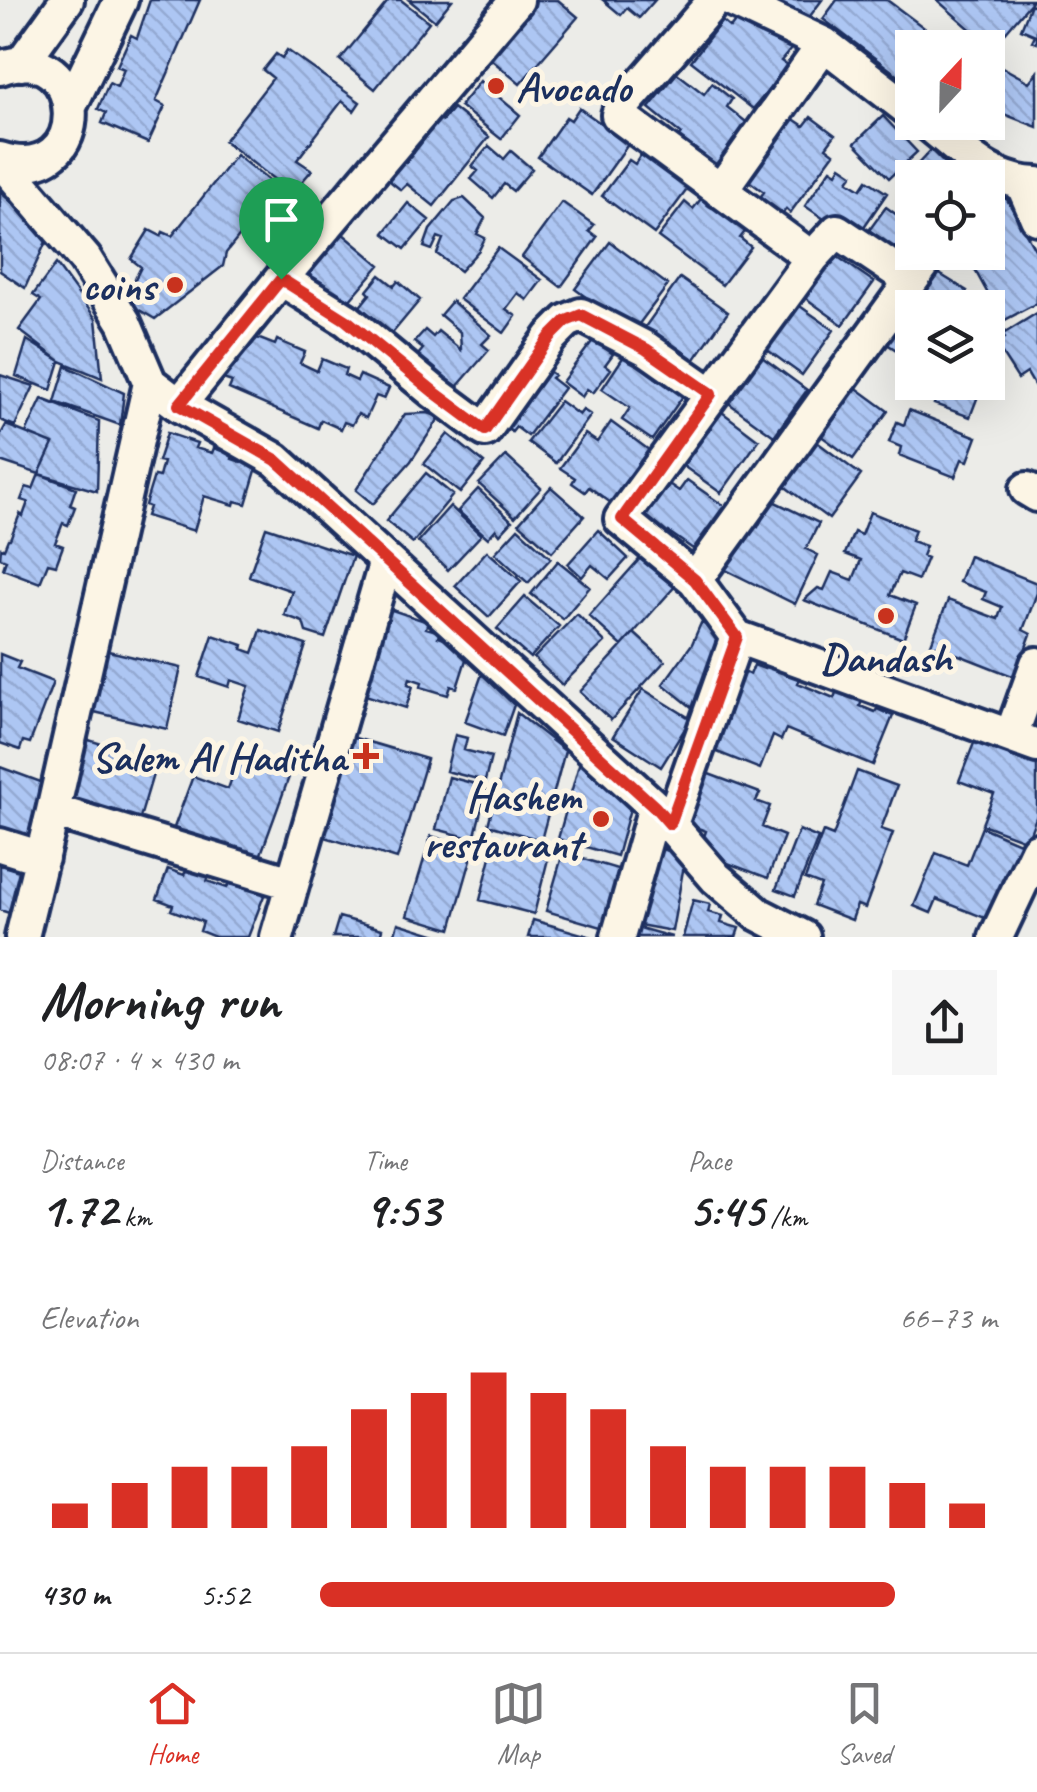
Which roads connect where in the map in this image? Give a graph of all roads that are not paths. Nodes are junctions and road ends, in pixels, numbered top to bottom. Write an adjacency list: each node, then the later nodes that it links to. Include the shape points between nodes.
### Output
1 (67, 0): 7 (street)
2 (122, 0): 9 (street)
3 (517, 0): 17 (street)
4 (715, 0): 13 (street, via 618,115)
5 (731, 0): 6 (street)
6 (824, 44): 8 (street); 13 (street)
7 (10, 66): 9 (street, via 43,68)
8 (895, 99)
9 (71, 104): 11 (street, via 67,136 46,158 30,164)
10 (952, 140): 12 (street)
11 (0, 160): 19 (street, via 85,259 124,322)
12 (1010, 181): 14 (street)
13 (720, 192): 15 (street)
14 (1037, 218)
15 (812, 258): 18 (street, via 837,231); 20 (street)
16 (918, 270): 18 (street)
17 (281, 279): 20 (street, via 346,320 485,430 550,337 581,315); 21 (street)
18 (910, 280): 23 (street)
19 (150, 383): 21 (street); 27 (street)
20 (711, 394): 23 (street, via 622,519)
21 (179, 405): 22 (street, via 276,460)
22 (386, 562): 28 (street); 32 (street)
23 (695, 580): 24 (street)
24 (737, 637): 26 (street); 28 (street)
25 (1037, 664): 26 (street)
26 (1024, 741)
27 (53, 812): 31 (street); 32 (street)
28 (663, 816): 33 (street); 36 (street)
29 (0, 845): 31 (street)
30 (1037, 850): 38 (street)
31 (42, 858): 34 (street)
32 (291, 882): 35 (street)
33 (755, 925): 37 (street)
34 (22, 937)
35 (277, 937)
36 (618, 937)
37 (803, 937)
38 (996, 937)

